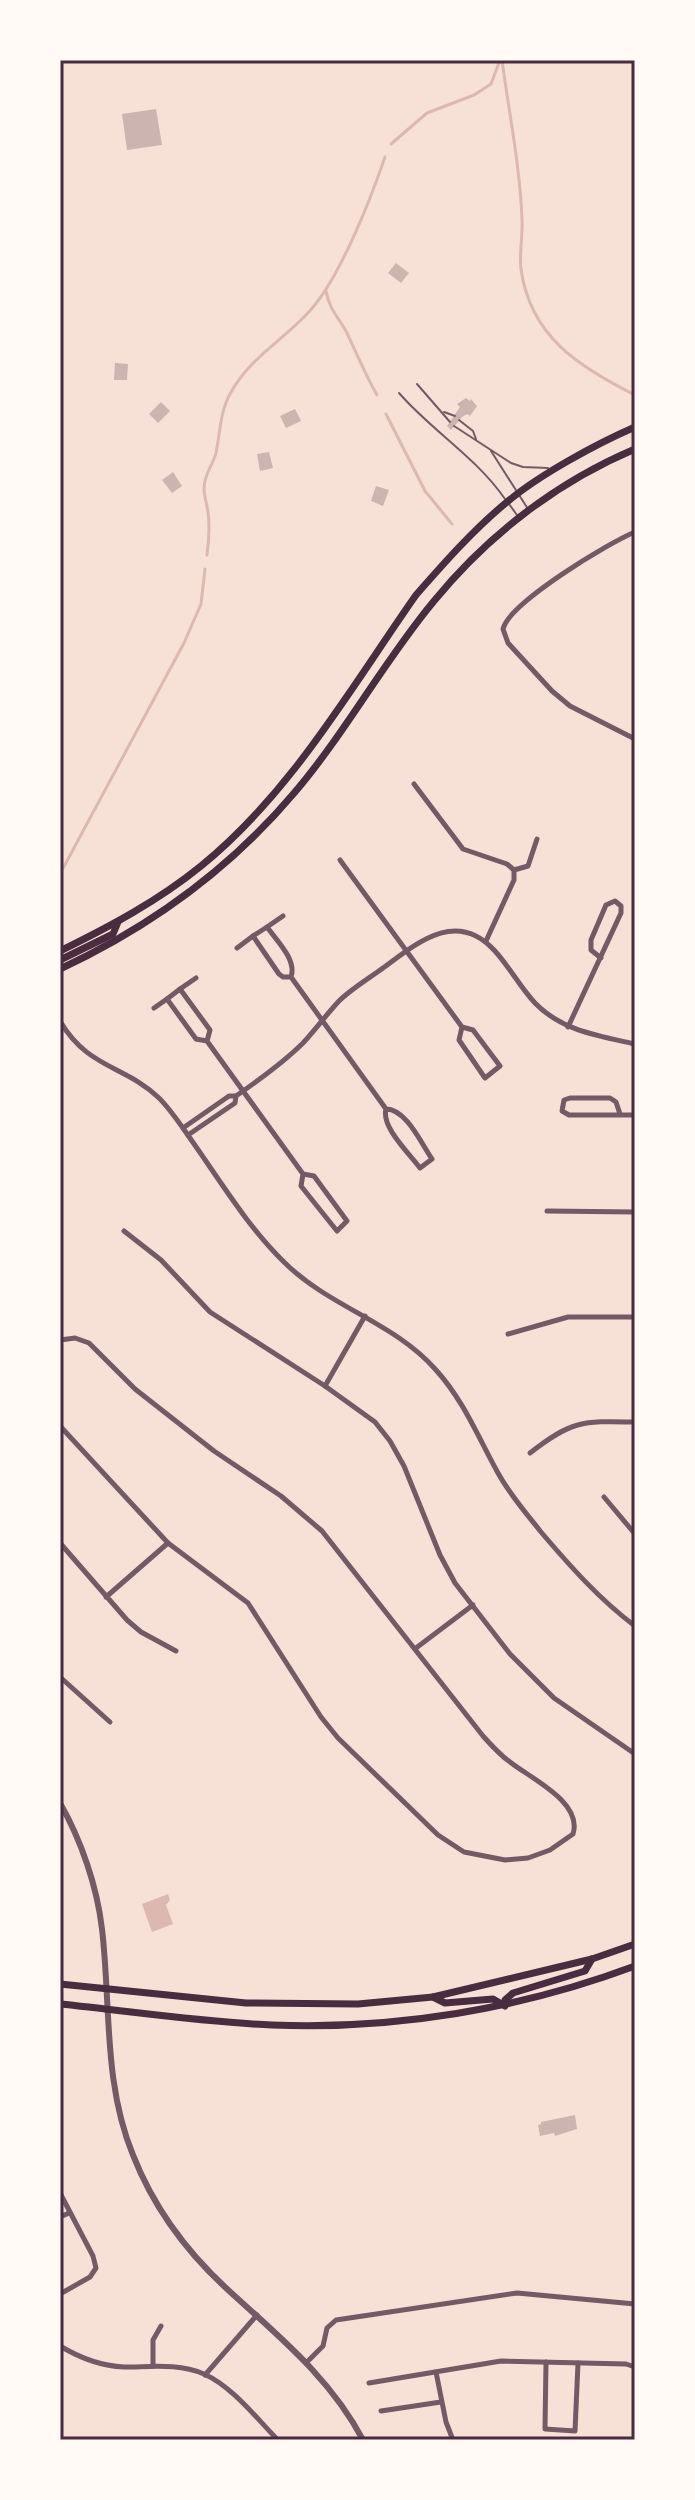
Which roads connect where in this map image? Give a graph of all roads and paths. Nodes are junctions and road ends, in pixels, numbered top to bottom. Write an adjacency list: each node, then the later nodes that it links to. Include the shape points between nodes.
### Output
1 (417, 384): 3 (lane)
2 (399, 393): 14 (lane, via 481,469)
3 (443, 412): 4 (lane); 6 (lane)
4 (455, 416)
5 (459, 420): 9 (lane)
6 (450, 422)
7 (454, 426): 9 (lane)
8 (635, 427): 12 (main road)
9 (477, 440): 11 (lane)
10 (635, 449): 15 (main road, via 559,488)
11 (490, 450): 12 (lane, via 518,466); 13 (lane)
12 (557, 469): 13 (main road)
13 (517, 495): 14 (main road); 15 (lane)
14 (507, 501): 16 (lane); 24 (main road, via 416,595 289,777 249,823 200,867)
15 (529, 510): 16 (main road)
16 (519, 518): 33 (main road, via 433,601 315,767 243,847 161,912)
17 (635, 532): 18 (street, via 562,574 509,617 503,629 508,643 552,691)
18 (635, 739)
19 (414, 784): 22 (street, via 463,849)
20 (537, 839): 22 (street, via 528,866)
21 (340, 860): 30 (street)
22 (514, 870): 27 (street)
23 (283, 916): 25 (street)
24 (118, 922): 29 (main road); 32 (main road, via 113,934)
25 (267, 927): 26 (street); 34 (street, via 292,962)
26 (253, 936): 28 (street); 34 (street, via 279,974)
27 (486, 941): 30 (street, via 448,930); 42 (street, via 534,1002)
28 (237, 948)
29 (60, 951)
30 (406, 951): 39 (street, via 341,999); 41 (street)
31 (601, 958): 31 (street, via 591,950 591,940 608,902 615,901 621,913); 42 (street)
32 (60, 960)
33 (60, 969)
34 (291, 977): 39 (street)
35 (196, 978): 36 (street)
36 (180, 989): 37 (street); 43 (street, via 210,1030)
37 (167, 999): 38 (street); 43 (street, via 196,1039)
38 (154, 1008)
39 (323, 1020): 45 (street, via 302,1044); 47 (street)
40 (60, 1021): 50 (street, via 86,1053 157,1096)
41 (462, 1027): 41 (street, via 473,1030 500,1066 485,1078 459,1040)
42 (568, 1027): 44 (street)
43 (207, 1041): 45 (street)
44 (635, 1044)
45 (243, 1091): 46 (street); 52 (street)
46 (236, 1096): 50 (street); 51 (street, via 235,1103)
47 (386, 1109): 47 (street, via 400,1113 432,1159 420,1168 387,1123)
48 (620, 1114): 48 (street, via 569,1115 562,1105 570,1098 610,1098); 49 (street)
49 (635, 1115)
50 (183, 1128): 51 (street)
51 (188, 1135): 56 (street, via 284,1262 308,1283)
52 (303, 1174): 52 (street, via 314,1176 347,1221 337,1231 301,1186)
53 (547, 1211): 54 (street)
54 (635, 1212)
55 (124, 1231): 60 (street, via 161,1260 210,1312)
56 (365, 1316): 60 (street); 70 (street, via 435,1368 471,1418 514,1500 595,1593)
57 (635, 1317): 58 (street, via 568,1317)
58 (508, 1334)
59 (60, 1340): 71 (street, via 89,1343 135,1389 302,1512)
60 (325, 1386): 69 (street, via 375,1422 390,1441 440,1555)
61 (635, 1422): 63 (street, via 572,1425)
62 (60, 1426): 67 (street)
63 (530, 1453)
64 (604, 1497): 65 (street)
65 (635, 1534)
66 (60, 1543): 68 (street)
67 (168, 1543): 68 (street); 71 (street, via 248,1603 338,1738 450,1844 483,1858 505,1860 528,1858 568,1838 575,1827 570,1812 483,1736)
68 (106, 1597): 72 (street, via 141,1632)
69 (473, 1605): 71 (street); 75 (street, via 533,1679)
70 (635, 1626)
71 (416, 1648)
72 (176, 1651)
73 (60, 1677): 74 (street)
74 (110, 1722)
75 (635, 1754)
76 (60, 1803): 81 (street, via 95,1898)
77 (635, 1944): 78 (main road)
78 (592, 1959): 82 (main road); 84 (main road, via 585,1971 513,1993)
79 (635, 1966): 84 (main road)
80 (60, 1984): 81 (main road)
81 (106, 1989): 82 (main road, via 285,2005); 85 (street)
82 (433, 1997): 84 (main road, via 445,2003 493,1999)
83 (60, 2004): 85 (main road)
84 (505, 2006): 85 (main road, via 319,2025 234,2023)
85 (107, 2009): 91 (street, via 121,2118 147,2186 195,2256)
86 (60, 2193): 87 (street)
87 (69, 2213): 88 (street); 89 (street, via 96,2268)
88 (60, 2217)
89 (60, 2294)
90 (635, 2304): 94 (street, via 517,2293 336,2320 327,2328 323,2346)
91 (257, 2315): 94 (street); 100 (street)
92 (161, 2326): 97 (street, via 153,2340)
93 (60, 2346): 97 (street, via 98,2363)
94 (307, 2362): 105 (street)
95 (546, 2362): 96 (street); 96 (street, via 545,2429 575,2431); 99 (street, via 501,2361)
96 (578, 2363): 98 (street)
97 (153, 2365): 100 (street)
98 (635, 2367)
99 (436, 2372): 101 (street); 102 (street)
100 (205, 2375): 104 (street, via 229,2391)
101 (369, 2383)
102 (441, 2402): 103 (street); 106 (street)
103 (381, 2411)
104 (278, 2440)
105 (363, 2440)
106 (453, 2440)

